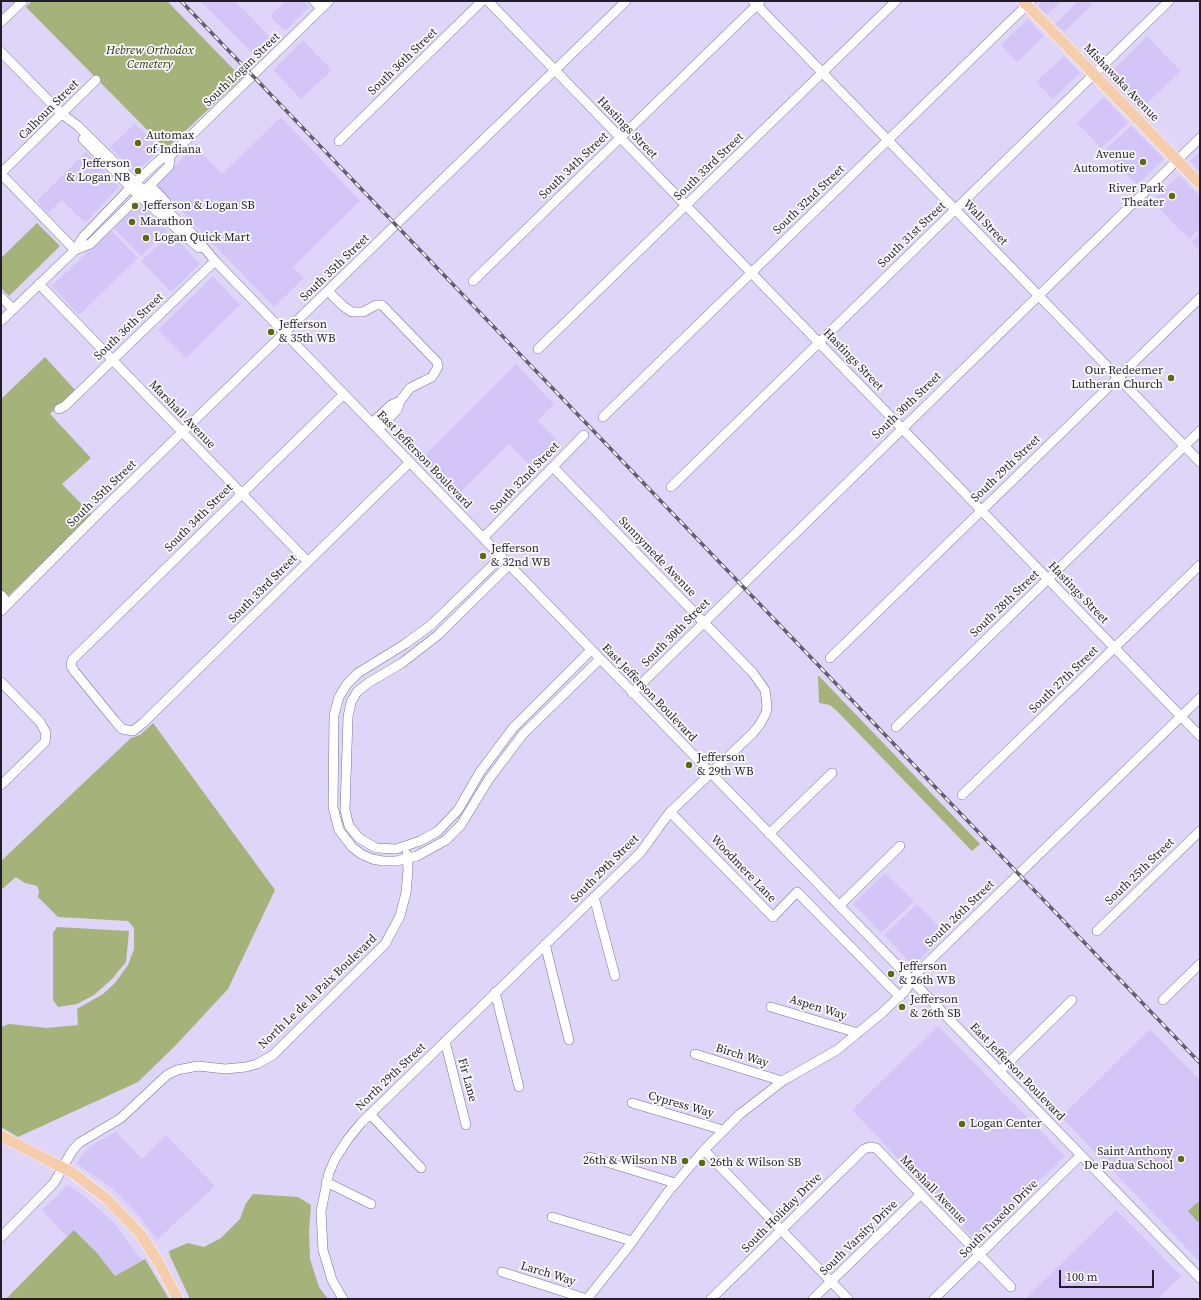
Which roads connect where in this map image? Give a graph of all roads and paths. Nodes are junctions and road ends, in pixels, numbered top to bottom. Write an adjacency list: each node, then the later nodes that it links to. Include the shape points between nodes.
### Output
1 (23, 1): 12 (street)
2 (314, 1): 11 (street)
3 (329, 1): 11 (street, South Logan Street)
4 (482, 1): 22 (street, South 36th Street)
5 (488, 1): 14 (street, Hastings Street)
6 (626, 1): 14 (street, South 35th Street)
7 (896, 1): 15 (street, South 33rd Street)
8 (1169, 1): 16 (street, South 31st Street)
9 (757, 2): 15 (street, Wall Street); 19 (street, South 34th Street)
10 (1027, 2): 16 (main road, Mishawaka Avenue); 21 (street, South 32nd Street)
11 (321, 9): 23 (street, South Logan Street)
12 (1, 22)
13 (1, 52): 18 (street, East Jefferson Boulevard)
14 (555, 70): 19 (street, Hastings Street); 36 (street, South 35th Street)
15 (822, 73): 21 (street, Wall Street); 29 (street, South 33rd Street)
16 (1094, 74): 24 (main road, Mishawaka Avenue); 30 (street, South 31st Street)
17 (96, 80): 18 (street, Calhoun Street)
18 (62, 114): 25 (street, Calhoun Street); 27 (street, East Jefferson Boulevard, via 78,126)
19 (620, 138): 29 (street, Hastings Street); 34 (street, South 34th Street)
20 (1200, 138): 24 (street, South 30th Street)
21 (888, 140): 30 (street, Wall Street); 33 (street, South 32nd Street)
22 (340, 141)
23 (170, 156): 27 (street, South Logan Street, via 161,159); 28 (street, South Logan Street, via 168,166)
24 (1177, 160): 26 (main road, Mishawaka Avenue); 37 (street, South 30th Street)
25 (1, 174): 31 (street)
26 (1200, 184)
27 (133, 185): 28 (street, East Jefferson Boulevard); 31 (street, South Logan Street, via 83,237)
28 (144, 191): 31 (street, South Logan Street, via 90,244); 32 (street, East Jefferson Boulevard); 32 (street, East Jefferson Boulevard, via 192,233)
29 (686, 206): 33 (street, Hastings Street); 44 (street, South 33rd Street)
30 (955, 210): 37 (street, Wall Street); 43 (street, South 31st Street)
31 (75, 250): 35 (street)
32 (215, 261): 42 (street, East Jefferson Boulevard); 45 (street, South 36th Street)
33 (751, 273): 43 (street, Hastings Street); 49 (street, South 32nd Street)
34 (473, 281)
35 (39, 284): 40 (street); 45 (street, Marshall Avenue)
36 (328, 291): 42 (street, South 35th Street); 50 (street, via 352,312 363,312 376,305 382,305 435,359 438,366 432,378 410,388 400,401 391,405)
37 (1038, 295): 46 (street, Wall Street); 51 (street, South 30th Street)
38 (1, 297): 40 (street)
39 (1200, 298): 46 (street, South 29th Street)
40 (13, 309): 41 (street)
41 (1, 321)
42 (285, 333): 47 (street, East Jefferson Boulevard); 53 (street, South 35th Street)
43 (819, 342): 51 (street, Hastings Street); 59 (street, South 31st Street)
44 (538, 349)
45 (112, 360): 48 (street, South 36th Street); 53 (street, Marshall Avenue)
46 (1118, 377): 55 (street, Wall Street); 61 (street, South 29th Street)
47 (344, 394): 50 (street, East Jefferson Boulevard); 60 (street, South 34th Street)
48 (59, 409)
49 (603, 417)
50 (375, 426): 56 (street, East Jefferson Boulevard)
51 (902, 428): 61 (street, Hastings Street); 71 (street, South 30th Street)
52 (1200, 431): 55 (street, South 28th Street)
53 (182, 433): 60 (street, Marshall Avenue); 69 (street, South 35th Street)
54 (584, 435): 58 (street, South 32nd Street)
55 (1184, 446): 57 (street, Wall Street); 67 (street, South 28th Street)
56 (410, 462): 62 (street, East Jefferson Boulevard); 64 (street, South 33rd Street)
57 (1200, 462)
58 (553, 467): 62 (street, South 32nd Street); 71 (street, Sunnymede Avenue)
59 (671, 487)
60 (241, 494): 64 (street, Marshall Avenue); 82 (street, South 34th Street, via 72,660 75,672 115,722 122,728)
61 (981, 510): 67 (street, Hastings Street); 74 (street, South 29th Street)
62 (483, 538): 63 (street, East Jefferson Boulevard)
63 (501, 557): 65 (street, East Jefferson Boulevard); 93 (street, via 431,625 358,673 342,690 335,707 333,807 339,830 352,847 372,859)
64 (308, 562): 82 (street, South 33rd Street)
65 (509, 565): 73 (street, East Jefferson Boulevard); 91 (street, via 432,640 357,692 348,710 345,810 349,826 359,838 376,848 396,849)
66 (1200, 565): 72 (street, South 27th Street)
67 (1048, 579): 72 (street, Hastings Street); 81 (street, South 28th Street)
68 (1, 595): 69 (street)
69 (8, 603): 70 (street, South 35th Street)
70 (1, 611)
71 (704, 622): 77 (street, South 30th Street); 79 (street, Sunnymede Avenue, via 760,681 765,690)
72 (1114, 648): 80 (street, Hastings Street); 87 (street, South 27th Street)
73 (591, 650): 75 (street, East Jefferson Boulevard); 91 (street, via 502,741 449,820 429,837)
74 (830, 658)
75 (600, 659): 77 (street, East Jefferson Boulevard); 93 (street, via 523,734 489,779 469,815 455,832 440,845)
76 (1, 682): 86 (street, via 44,727 46,739)
77 (632, 693): 84 (street, East Jefferson Boulevard)
78 (1200, 698): 80 (street, South 26th Street)
79 (767, 703): 84 (street, South 29th Street, via 766,713 760,724)
80 (1181, 716): 83 (street, Hastings Street); 100 (street, South 26th Street)
81 (896, 727)
82 (133, 731)
83 (1200, 736)
84 (710, 773): 88 (street, South 29th Street); 90 (street, East Jefferson Boulevard)
85 (832, 773): 90 (street)
86 (1, 785)
87 (962, 795)
88 (670, 812): 94 (street, South 29th Street, via 646,846); 102 (street, Woodmere Lane, via 773,917 797,892)
89 (1200, 831): 96 (street, South 25th Street)
90 (769, 834): 95 (street, East Jefferson Boulevard)
91 (406, 846): 93 (street, North Le de la Paix Boulevard)
92 (900, 846): 95 (street)
93 (407, 859): 122 (street, North Le de la Paix Boulevard, via 406,892 400,916 385,944 273,1055 246,1067 225,1069 198,1066 177,1070 167,1075 121,1118 79,1143)
94 (594, 897): 97 (street, South 29th Street); 99 (street)
95 (839, 906): 100 (street, East Jefferson Boulevard)
96 (1097, 931)
97 (545, 944): 101 (street, South 29th Street); 107 (street)
98 (1200, 964): 104 (street)
99 (615, 976)
100 (911, 980): 102 (street, South 26th Street); 110 (street, East Jefferson Boulevard)
101 (495, 992): 108 (street, South 29th Street); 112 (street)
102 (900, 996): 106 (street, South 26th Street)
103 (1072, 1000): 110 (street)
104 (1163, 1000)
105 (771, 1006): 106 (street, Aspen Way)
106 (858, 1033): 111 (street, South 26th Street, via 827,1056)
107 (569, 1040)
108 (445, 1041): 114 (street, North 29th Street); 115 (street, Fir Lane)
109 (695, 1054): 111 (street, Birch Way)
110 (1000, 1071): 120 (street, East Jefferson Boulevard)
111 (782, 1081): 116 (street, South 26th Street, via 753,1102)
112 (519, 1087)
113 (632, 1103): 116 (street, Cypress Way)
114 (370, 1114): 123 (street); 124 (street, North 29th Street, via 354,1130 335,1159)
115 (466, 1125)
116 (724, 1130): 119 (street, South 26th Street)
117 (1, 1136): 122 (main road)
118 (870, 1147): 126 (street, Marshall Avenue, via 876,1148); 129 (street, South Holiday Drive, via 864,1149)
119 (704, 1150): 125 (street, South 26th Street); 129 (street)
120 (1081, 1155): 132 (street, South Tuxedo Drive); 134 (street, East Jefferson Boulevard)
121 (590, 1157): 125 (street)
122 (63, 1168): 130 (street, North Le de la Paix Boulevard, via 54,1184); 137 (main road, via 102,1195 130,1221 149,1248)
123 (421, 1168)
124 (326, 1182): 127 (street); 138 (street, North 29th Street, via 321,1211 323,1250 332,1280)
125 (675, 1183): 131 (street, South 26th Street)
126 (921, 1194): 132 (street, Marshall Avenue); 135 (street, South Varsity Drive)
127 (371, 1204)
128 (552, 1216): 131 (street)
129 (782, 1230): 135 (street); 140 (street, South Holiday Drive)
130 (1, 1237)
131 (632, 1241): 139 (street, South 26th Street)
132 (980, 1255): 136 (street, Marshall Avenue); 143 (street, South Tuxedo Drive)
133 (502, 1272): 139 (street, Larch Way)
134 (1200, 1278)
135 (831, 1281): 141 (street, South Varsity Drive); 142 (street)
136 (1011, 1287)
137 (178, 1299)
138 (343, 1299)
139 (587, 1299)
140 (712, 1299)
141 (813, 1299)
142 (848, 1299)
143 (934, 1299)

